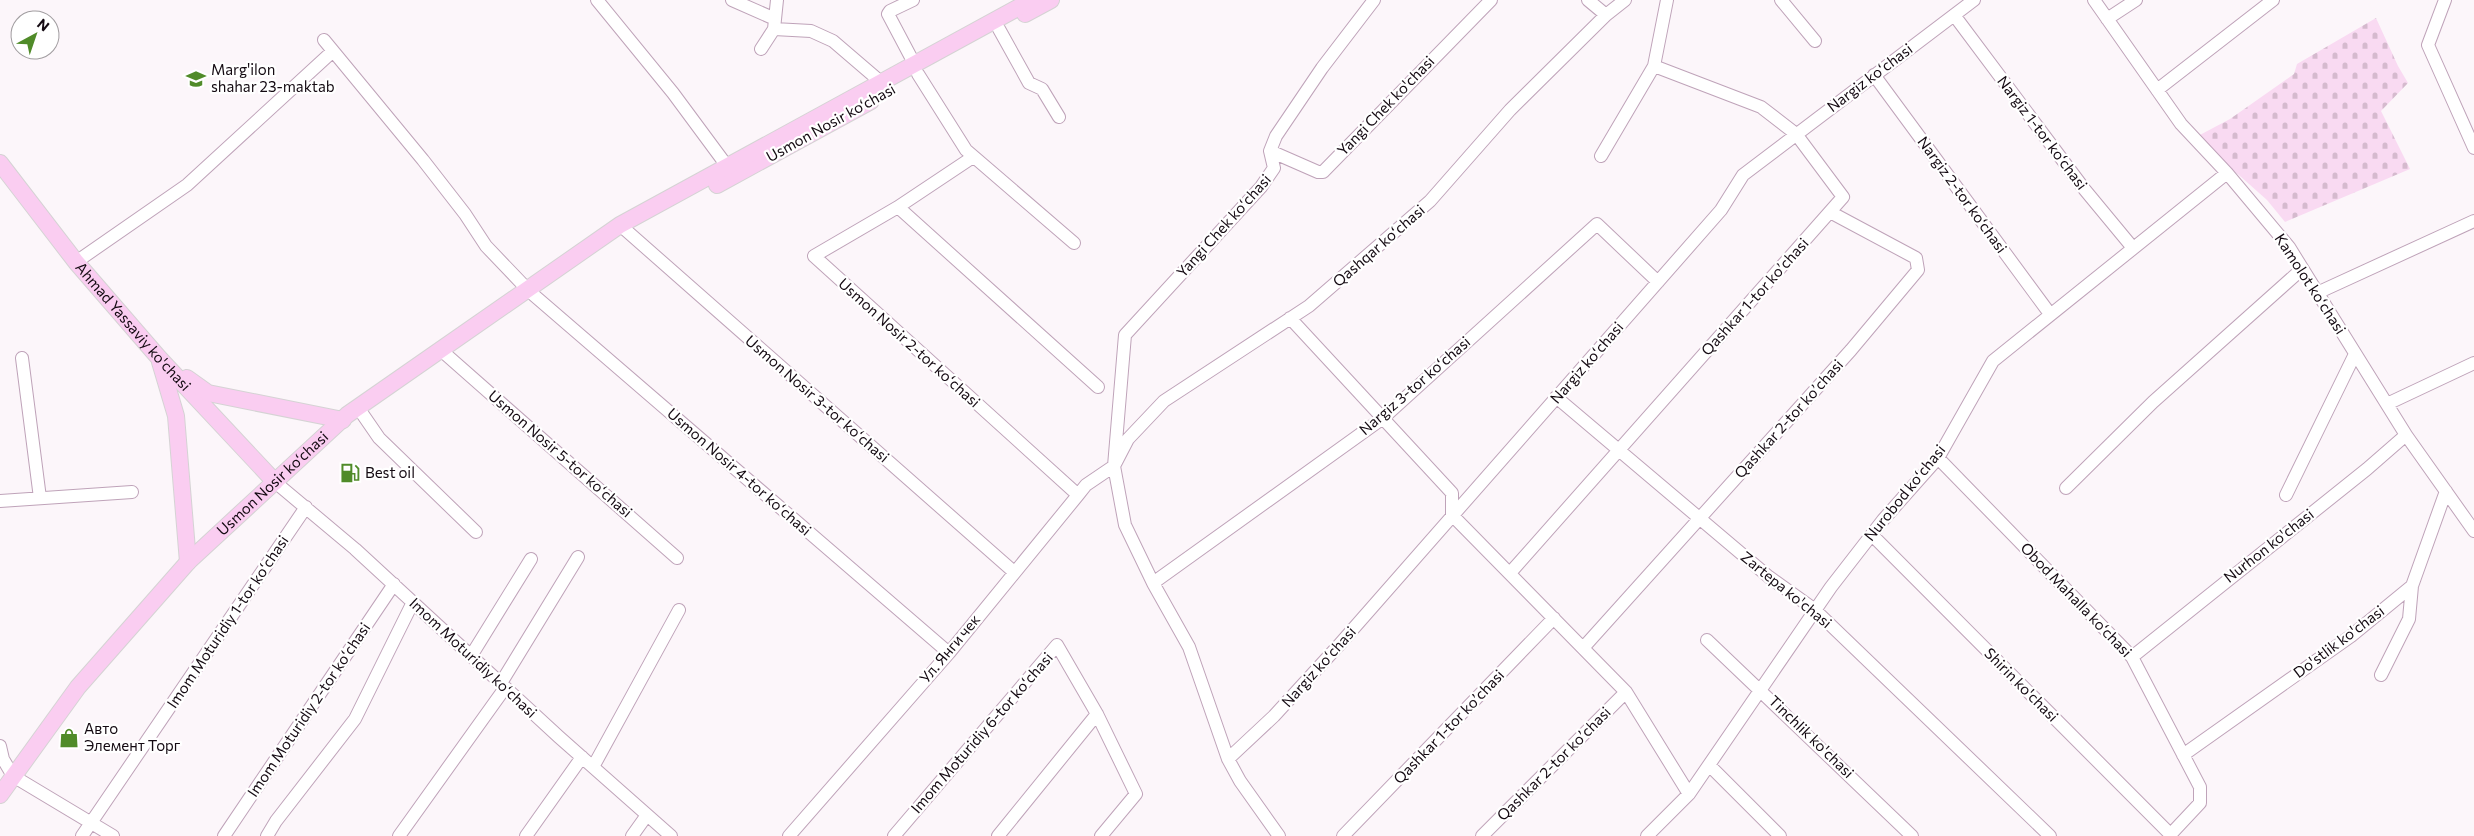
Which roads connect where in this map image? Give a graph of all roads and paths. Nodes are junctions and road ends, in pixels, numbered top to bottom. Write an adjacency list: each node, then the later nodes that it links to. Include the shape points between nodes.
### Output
1 (597, 0): 40 (street)
2 (732, 0): 21 (street)
3 (777, 0): 21 (street)
4 (913, 0): 29 (street, via 888,14)
5 (1032, 0): 26 (main road, Usmon Nosir ko‘chasi)
6 (1051, 0): 22 (main road, Usmon Nosir ko‘chasi)
7 (1374, 0): 36 (street, Yangi Chek koʻchasi, via 1322,68 1276,136)
8 (1491, 0): 36 (street, Yangi Chek ko'chasi, via 1322,172)
9 (1588, 0): 18 (street)
10 (1625, 0): 18 (street, Qashqar koʻchasi)
11 (1667, 0): 28 (street)
12 (1781, 0): 24 (street)
13 (1974, 0): 19 (street, Nargiz koʻchasi)
14 (2094, 0): 20 (street, Kamolot koʻchasi)
15 (2136, 0): 20 (street)
16 (2273, 0): 32 (street)
17 (2445, 0): 35 (street, via 2428,45)
18 (1606, 15): 54 (street, Qashqar koʻchasi, via 1510,110 1430,201 1309,306)
19 (1954, 15): 30 (street, Nargiz koʻchasi); 47 (street, Nargiz 1-tor ko‘chasi, via 2079,182)
20 (2107, 19): 32 (street, Kamolot koʻchasi)
21 (774, 24): 25 (street); 31 (street, via 810,31 833,41)
22 (999, 29): 26 (main road, Usmon Nosir ko‘chasi); 33 (street, via 1029,84 1042,89)
23 (324, 40): 27 (street, Usmon Nosir 4-tor koʻchasi)
24 (1815, 42)
25 (761, 49)
26 (954, 49): 29 (main road, Usmon Nosir ko‘chasi)
27 (333, 51): 48 (street, via 187,185); 51 (street, Usmon Nosir 4-tor koʻchasi, via 428,167 486,246)
28 (1654, 66): 34 (street, Qashkar 1-tor koʼchasi, via 1761,107); 37 (street)
29 (916, 70): 31 (main road, Usmon Nosir ko‘chasi); 38 (street); 45 (main road, Usmon Nosir ko‘chasi, via 817,132)
30 (1874, 75): 34 (street, Nargiz koʻchasi); 53 (street, Nargiz 2-tor ko‘chasi)
31 (882, 82): 40 (main road, Usmon Nosir ko‘chasi)
32 (2157, 90): 41 (street, Kamolot koʻchasi, via 2181,124)
33 (1059, 117)
34 (1796, 134): 43 (street, Qashkar 1-tor koʼchasi, via 1843,197); 50 (street, Nargiz koʻchasi, via 1743,175 1721,210)
35 (2474, 148)
36 (1270, 151): 69 (street, Yangi Chek koʻchasi, via 1274,168 1261,187 1125,335)
37 (1601, 156)
38 (973, 157): 42 (street, Usmon Nosir 2-tor koʻchasi); 46 (street)
39 (0, 163): 48 (main road, Ahmad Yassaviy ko'chasi)
40 (727, 166): 45 (main road, Usmon Nosir ko‘chasi)
41 (2227, 173): 47 (street, Nurobod koʻchasi); 49 (street, Kamolot koʻchasi, via 2289,248)
42 (898, 207): 60 (street); 74 (street, Usmon Nosir 2-tor koʻchasi, via 815,254 815,258)
43 (1830, 212): 67 (street, Qashkar 1-tor koʼchasi); 80 (street, Qashkar 2-tor koʼchasi, via 1916,258 1918,270 1851,350)
44 (2474, 221): 52 (street)
45 (624, 229): 51 (main road, Usmon Nosir ko‘chasi, via 606,236); 88 (street, Usmon Nosir 3-tor koʻchasi)
46 (1074, 242)
47 (2133, 248): 53 (street, Nurobod koʻchasi)
48 (76, 262): 58 (main road, Ahmad Yassaviy ko'chasi)
49 (2302, 269): 52 (street, Kamolot koʻchasi); 71 (street, via 2153,402)
50 (1658, 282): 61 (street, Nargiz koʻchasi); 64 (street, Nargiz 3-tor koʻchasi, via 1597,224)
51 (529, 291): 55 (main road, Usmon Nosir ko‘chasi); 99 (street, Usmon Nosir 4-tor koʻchasi)
52 (2317, 292): 56 (street, Kamolot koʻchasi)
53 (2050, 314): 68 (street, Nurobod koʻchasi, via 1992,361)
54 (1290, 318): 64 (street); 69 (street, Qashqar koʻchasi, via 1164,401 1128,439)
55 (442, 351): 63 (main road, Usmon Nosir ko‘chasi); 85 (street, Usmon Nosir 5-tor koʻchasi)
56 (2355, 354): 62 (street, Kamolot koʻchasi); 75 (street)
57 (22, 358): 76 (street)
58 (159, 358): 65 (main road, via 208,393); 70 (main road, Ahmad Yassaviy ko'chasi); 87 (main road, via 176,416)
59 (2474, 363): 62 (street)
60 (1098, 387)
61 (1556, 397): 67 (street, Zartepa ko'chasi); 79 (street, Nargiz koʻchasi)
62 (2387, 404): 66 (street, Kamolot koʻchasi)
63 (359, 409): 65 (main road, Usmon Nosir ko‘chasi); 82 (street, via 379,438)
64 (1383, 418): 79 (street, via 1452,493); 90 (street, Nargiz 3-tor koʻchasi)
65 (343, 420): 70 (main road, Usmon Nosir ko‘chasi)
66 (2406, 435): 73 (street, Kamolot koʻchasi); 101 (street, Nurhon ko'chasi)
67 (1618, 451): 80 (street, Zartepa ko'chasi); 89 (street, Qashkar 1-tor koʼchasi)
68 (1938, 458): 83 (street, Nurobod koʻchasi); 101 (street, Obod Mahalla ko‘chasi)
69 (1114, 466): 74 (street, Ул. Янги чек); 90 (street, Yangi Chek koʻchasi, via 1125,525)
70 (275, 482): 78 (street, Imom Moturidiy koʻchasi); 87 (main road, Usmon Nosir ko‘chasi)
71 (2066, 488)
72 (132, 492): 76 (street)
73 (2446, 492): 81 (street, Kamolot koʻchasi); 92 (street)
74 (1078, 495): 88 (street, Ул. Янги чек)
75 (2286, 495)
76 (40, 498): 77 (street)
77 (0, 501)
78 (306, 507): 91 (street, Imom Moturidiy koʻchasi); 117 (street, Imom Moturidiy 1-tor koʻchasi)
79 (1452, 515): 89 (street); 110 (street, Nargiz koʻchasi, via 1313,674)
80 (1699, 519): 95 (street, Zartepa ko'chasi); 98 (street, Qashkar 2-tor koʼchasi)
81 (2474, 531)
82 (476, 532)
83 (1872, 535): 95 (street, Nurobod koʻchasi); 119 (street, Shirin ko'chasi)
84 (578, 557): 103 (street)
85 (678, 558)
86 (531, 559): 100 (street)
87 (188, 562): 113 (main road, Usmon Nosir ko‘chasi, via 78,687)
88 (1014, 572): 99 (street, Ул. Янги чек)
89 (1510, 574): 96 (street)
90 (1153, 583): 110 (street, Yangi Chek koʻchasi, via 1189,647)
91 (394, 584): 93 (street, Imom Moturidiy koʻchasi); 122 (street, Imom Moturidiy 2-tor koʻchasi)
92 (2412, 586): 102 (street, via 2409,619); 108 (street, Do'stlik ko'chasi, via 2350,636)
93 (413, 602): 100 (street, Imom Moturidiy koʻchasi); 123 (street, via 355,719)
94 (679, 610): 112 (street)
95 (1815, 610): 104 (street, Nurobod koʻchasi); 137 (street, Zartepa ko'chasi)
96 (1554, 618): 98 (street); 133 (street, Qashkar 1-tor koʼchasi)
97 (1707, 640): 104 (street, Tinchlik ko'chasi)
98 (1583, 648): 105 (street)
99 (949, 653): 128 (street, Ул. Янги чек)
100 (471, 656): 103 (street, Imom Moturidiy koʻchasi)
101 (2132, 656): 108 (street, Obod Mahalla ko‘chasi)
102 (2380, 675)
103 (503, 686): 109 (street, Imom Moturidiy koʻchasi); 124 (street)
104 (1761, 689): 111 (street, Nurobod koʻchasi); 136 (street, Tinchlik ko'chasi)
105 (1626, 692): 114 (street); 134 (street, Qashkar 2-tor koʼchasi)
106 (1097, 714): 129 (street, Imom Moturidiy 6-tor koʻchasi, via 1057,645); 130 (street); 131 (street, Imom Moturidiy 6-tor koʻchasi, via 1136,794)
107 (0, 746): 113 (street)
108 (2183, 755): 119 (street, Obod Mahalla ko‘chasi, via 2200,787 2200,803)
109 (582, 757): 112 (street, Imom Moturidiy koʻchasi); 125 (street)
110 (1228, 759): 132 (street, Yangi Chek koʻchasi)
111 (1710, 764): 114 (street, Nurobod koʻchasi); 135 (street)
112 (593, 767): 116 (street, Imom Moturidiy koʻchasi)
113 (13, 776): 115 (main road, Usmon Nosir ko‘chasi); 117 (street)
114 (1689, 794): 118 (street, Nurobod koʻchasi)
115 (0, 795)
116 (646, 815): 126 (street); 127 (street, Imom Moturidiy koʻchasi)
117 (91, 822): 120 (street, Imom Moturidiy 1-tor koʻchasi); 121 (street)
118 (1653, 834)
119 (2170, 835)
120 (82, 836)
121 (113, 836)
122 (224, 836)
123 (267, 836)
124 (399, 836)
125 (526, 836)
126 (632, 836)
127 (671, 836)
128 (789, 836)
129 (894, 836)
130 (998, 836)
131 (1101, 836)
132 (1279, 836)
133 (1343, 836)
134 (1482, 836)
135 (1780, 836)
136 (1912, 836)
137 (2050, 836)

